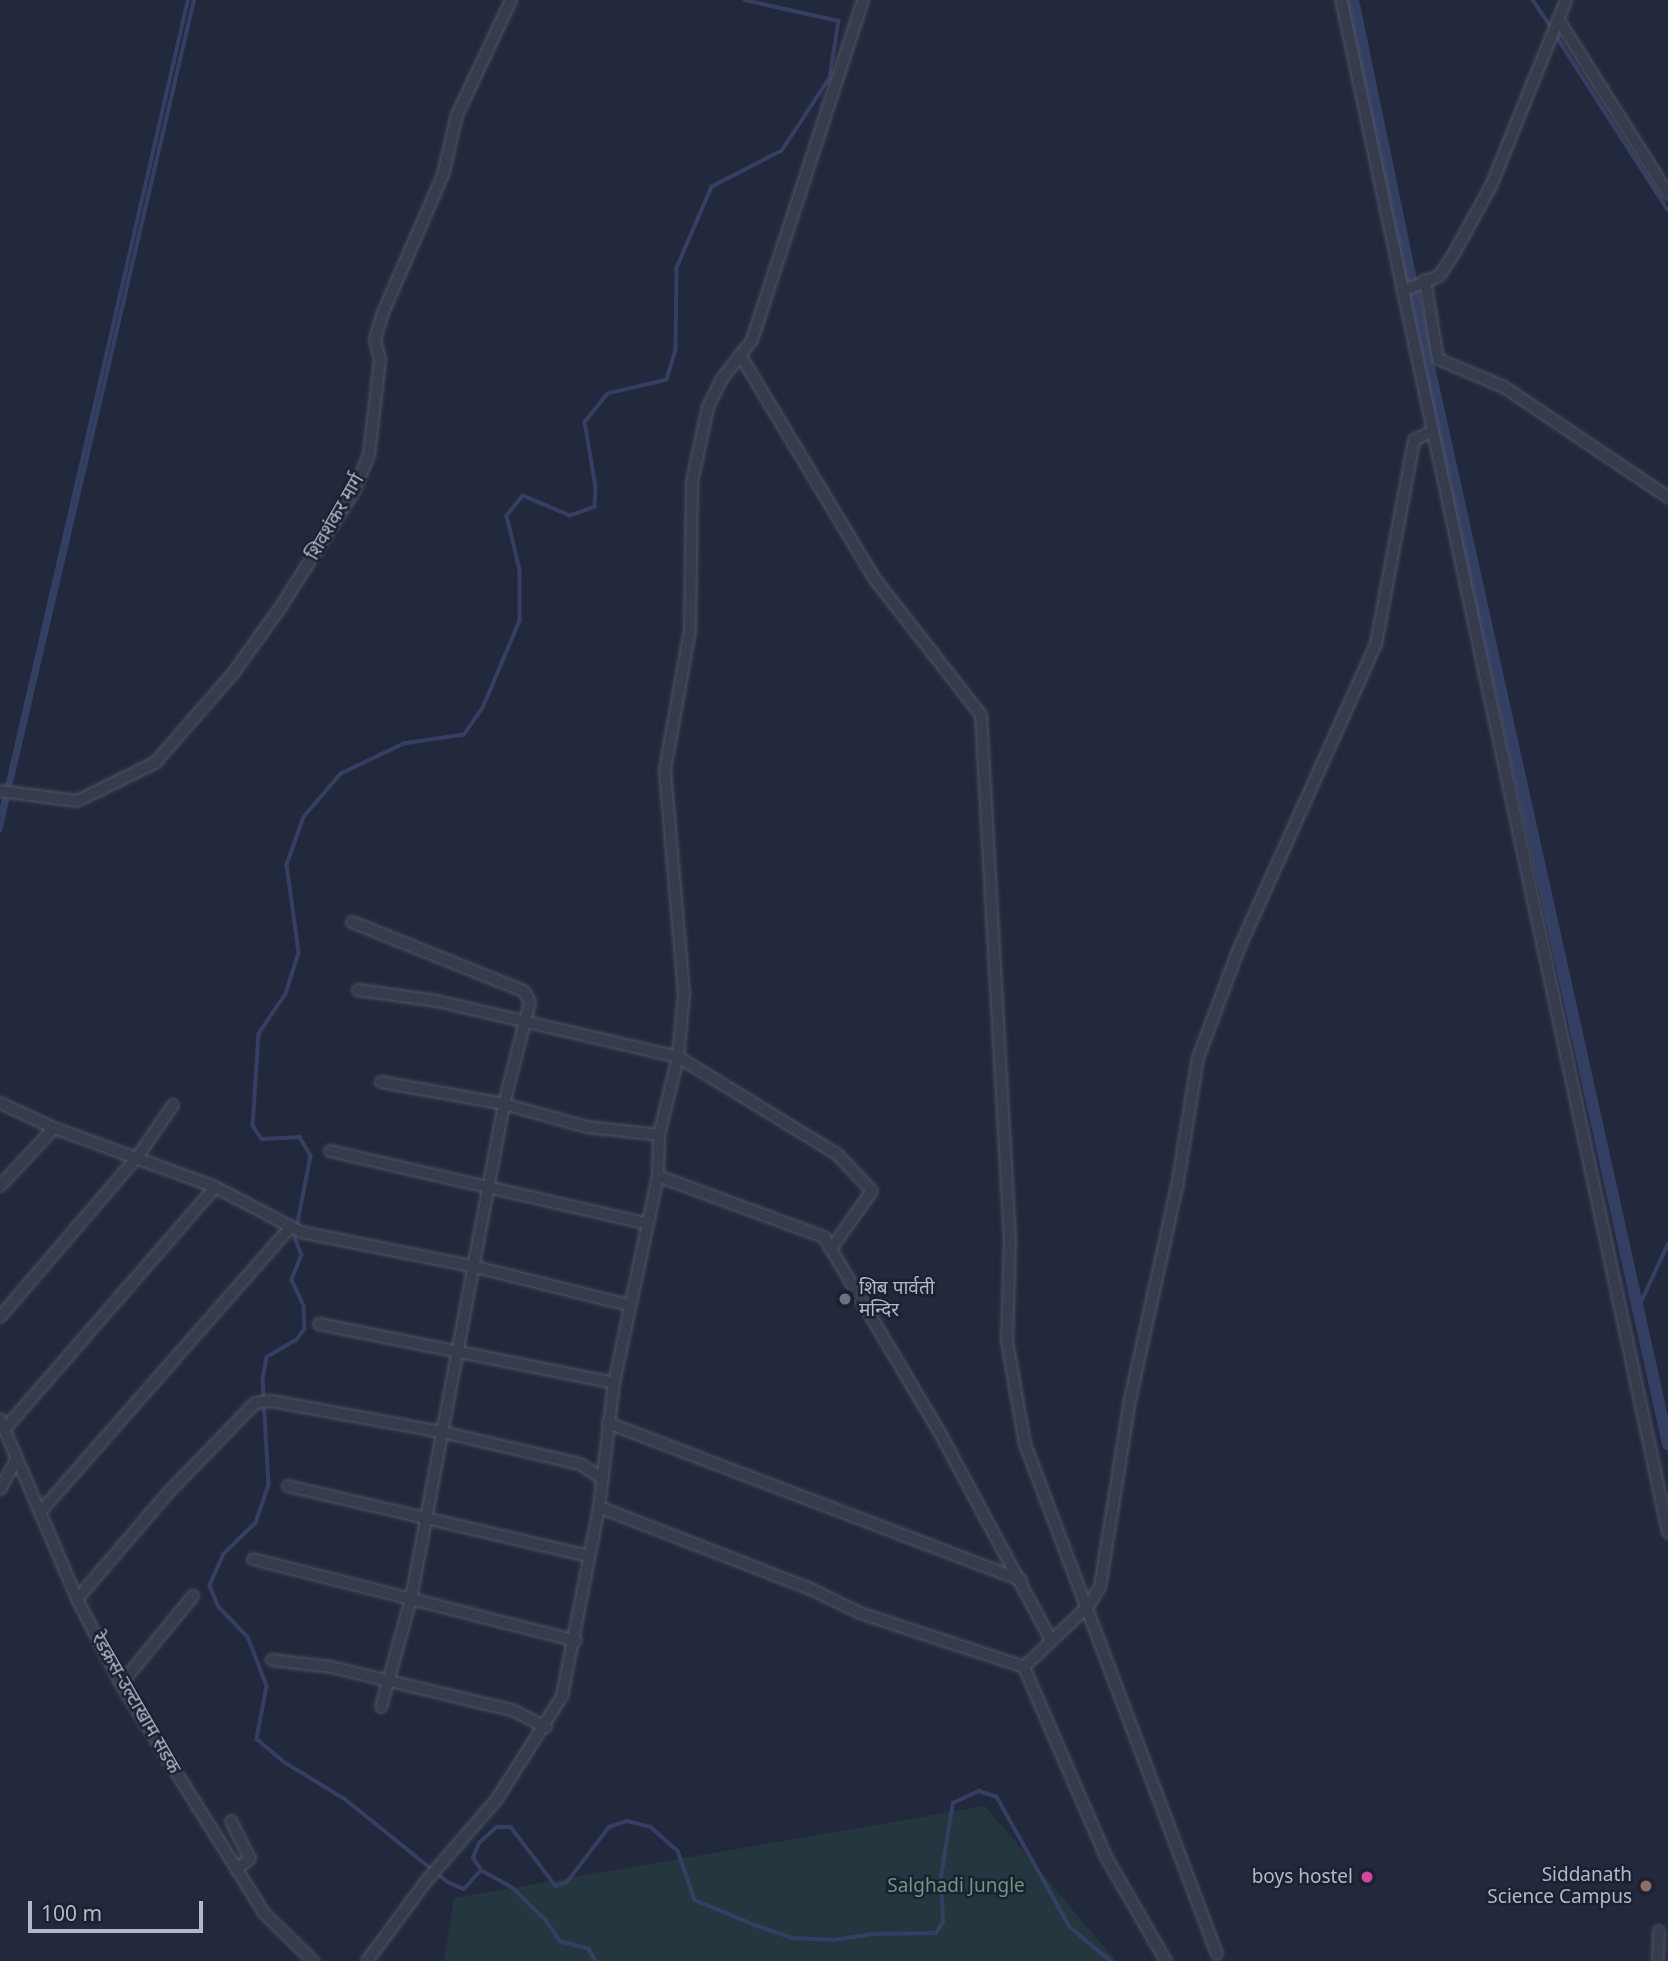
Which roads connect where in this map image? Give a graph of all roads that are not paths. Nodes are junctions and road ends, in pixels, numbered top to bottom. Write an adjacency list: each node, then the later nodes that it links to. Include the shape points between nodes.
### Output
1 (511, 0): 12 (street, शिवशंकर मार्ग, via 457,115 443,175 382,315 375,340 380,360 369,455 353,493 280,608 234,672 155,763 77,801)
2 (863, 0): 9 (street, via 752,340)
3 (1341, 0): 8 (street)
4 (1566, 0): 5 (street)
5 (1556, 22): 6 (street); 7 (street, via 1491,186 1439,276)
6 (1668, 194)
7 (1423, 280): 8 (street); 11 (street, via 1438,359 1504,387)
8 (1405, 289): 10 (street)
9 (742, 358): 16 (street, via 721,380 708,407 692,482 690,629 665,770 684,993); 55 (street, via 874,578 981,715 1009,1227 1007,1341 1025,1444)
10 (1433, 431): 48 (street); 55 (street, via 1414,440 1376,644 1238,951 1198,1058 1178,1181 1130,1400 1100,1587)
11 (1668, 497)
12 (0, 791)
13 (352, 922): 15 (street, via 524,991 530,1002)
14 (358, 990): 15 (street, via 437,1001)
15 (526, 1023): 16 (street); 19 (street)
16 (678, 1056): 22 (street); 31 (street, via 837,1154 872,1191)
17 (381, 1082): 19 (street)
18 (0, 1103): 21 (street)
19 (504, 1104): 22 (street, via 587,1126); 28 (street)
20 (173, 1105): 24 (street)
21 (54, 1128): 24 (street); 26 (street)
22 (659, 1135): 25 (street)
23 (330, 1152): 28 (street)
24 (138, 1156): 27 (street); 34 (street)
25 (658, 1176): 29 (street); 31 (street, via 824,1237)
26 (0, 1186)
27 (215, 1187): 30 (street, via 275,1215); 39 (street)
28 (490, 1188): 29 (street); 32 (street)
29 (645, 1223): 33 (street)
30 (290, 1228): 32 (street); 46 (street)
31 (831, 1249): 51 (street)
32 (475, 1267): 33 (street); 36 (street)
33 (628, 1305): 37 (street)
34 (0, 1317)
35 (319, 1324): 36 (street)
36 (457, 1349): 37 (street); 40 (street)
37 (614, 1383): 38 (street)
38 (608, 1423): 42 (street); 51 (street)
39 (2, 1425): 41 (street, रेडक्रस-उल्टाखाम सडक)
40 (442, 1432): 42 (street, via 580,1464); 47 (street); 53 (street, via 271,1401 255,1404 166,1495)
41 (17, 1458): 44 (street); 46 (street, रेडक्रस-उल्टाखाम सडक)
42 (603, 1479): 45 (street)
43 (288, 1486): 47 (street)
44 (0, 1489)
45 (599, 1507): 49 (street); 59 (street, via 813,1590 860,1613)
46 (41, 1511): 53 (street, रेडक्रस-उल्टाखाम सडक)
47 (426, 1515): 49 (street); 54 (street)
48 (1668, 1532)
49 (589, 1556): 57 (street)
50 (253, 1559): 54 (street)
51 (1021, 1580): 56 (street)
52 (193, 1596): 61 (street)
53 (77, 1599): 61 (street, रेडक्रस-उल्टाखाम सडक)
54 (411, 1599): 57 (street); 60 (street)
55 (1088, 1606): 56 (street); 67 (street, via 1098,1646)
56 (1050, 1638): 59 (street)
57 (576, 1641): 63 (street, via 562,1696)
58 (272, 1660): 60 (street)
59 (1024, 1667): 70 (street, via 1107,1859)
60 (390, 1680): 62 (street); 63 (street, via 512,1710)
61 (121, 1684): 65 (street, रेडक्रस-उल्टाखाम सडक)
62 (381, 1707)
63 (546, 1727): 69 (street, via 497,1800 428,1879)
64 (232, 1821): 65 (street, via 250,1860)
65 (236, 1869): 68 (street, रेडक्रस-उल्टाखाम सडक, via 264,1913)
66 (1659, 1931): 71 (street)
67 (1217, 1954)
68 (313, 1961)
69 (367, 1961)
70 (1166, 1961)
71 (1658, 1961)

